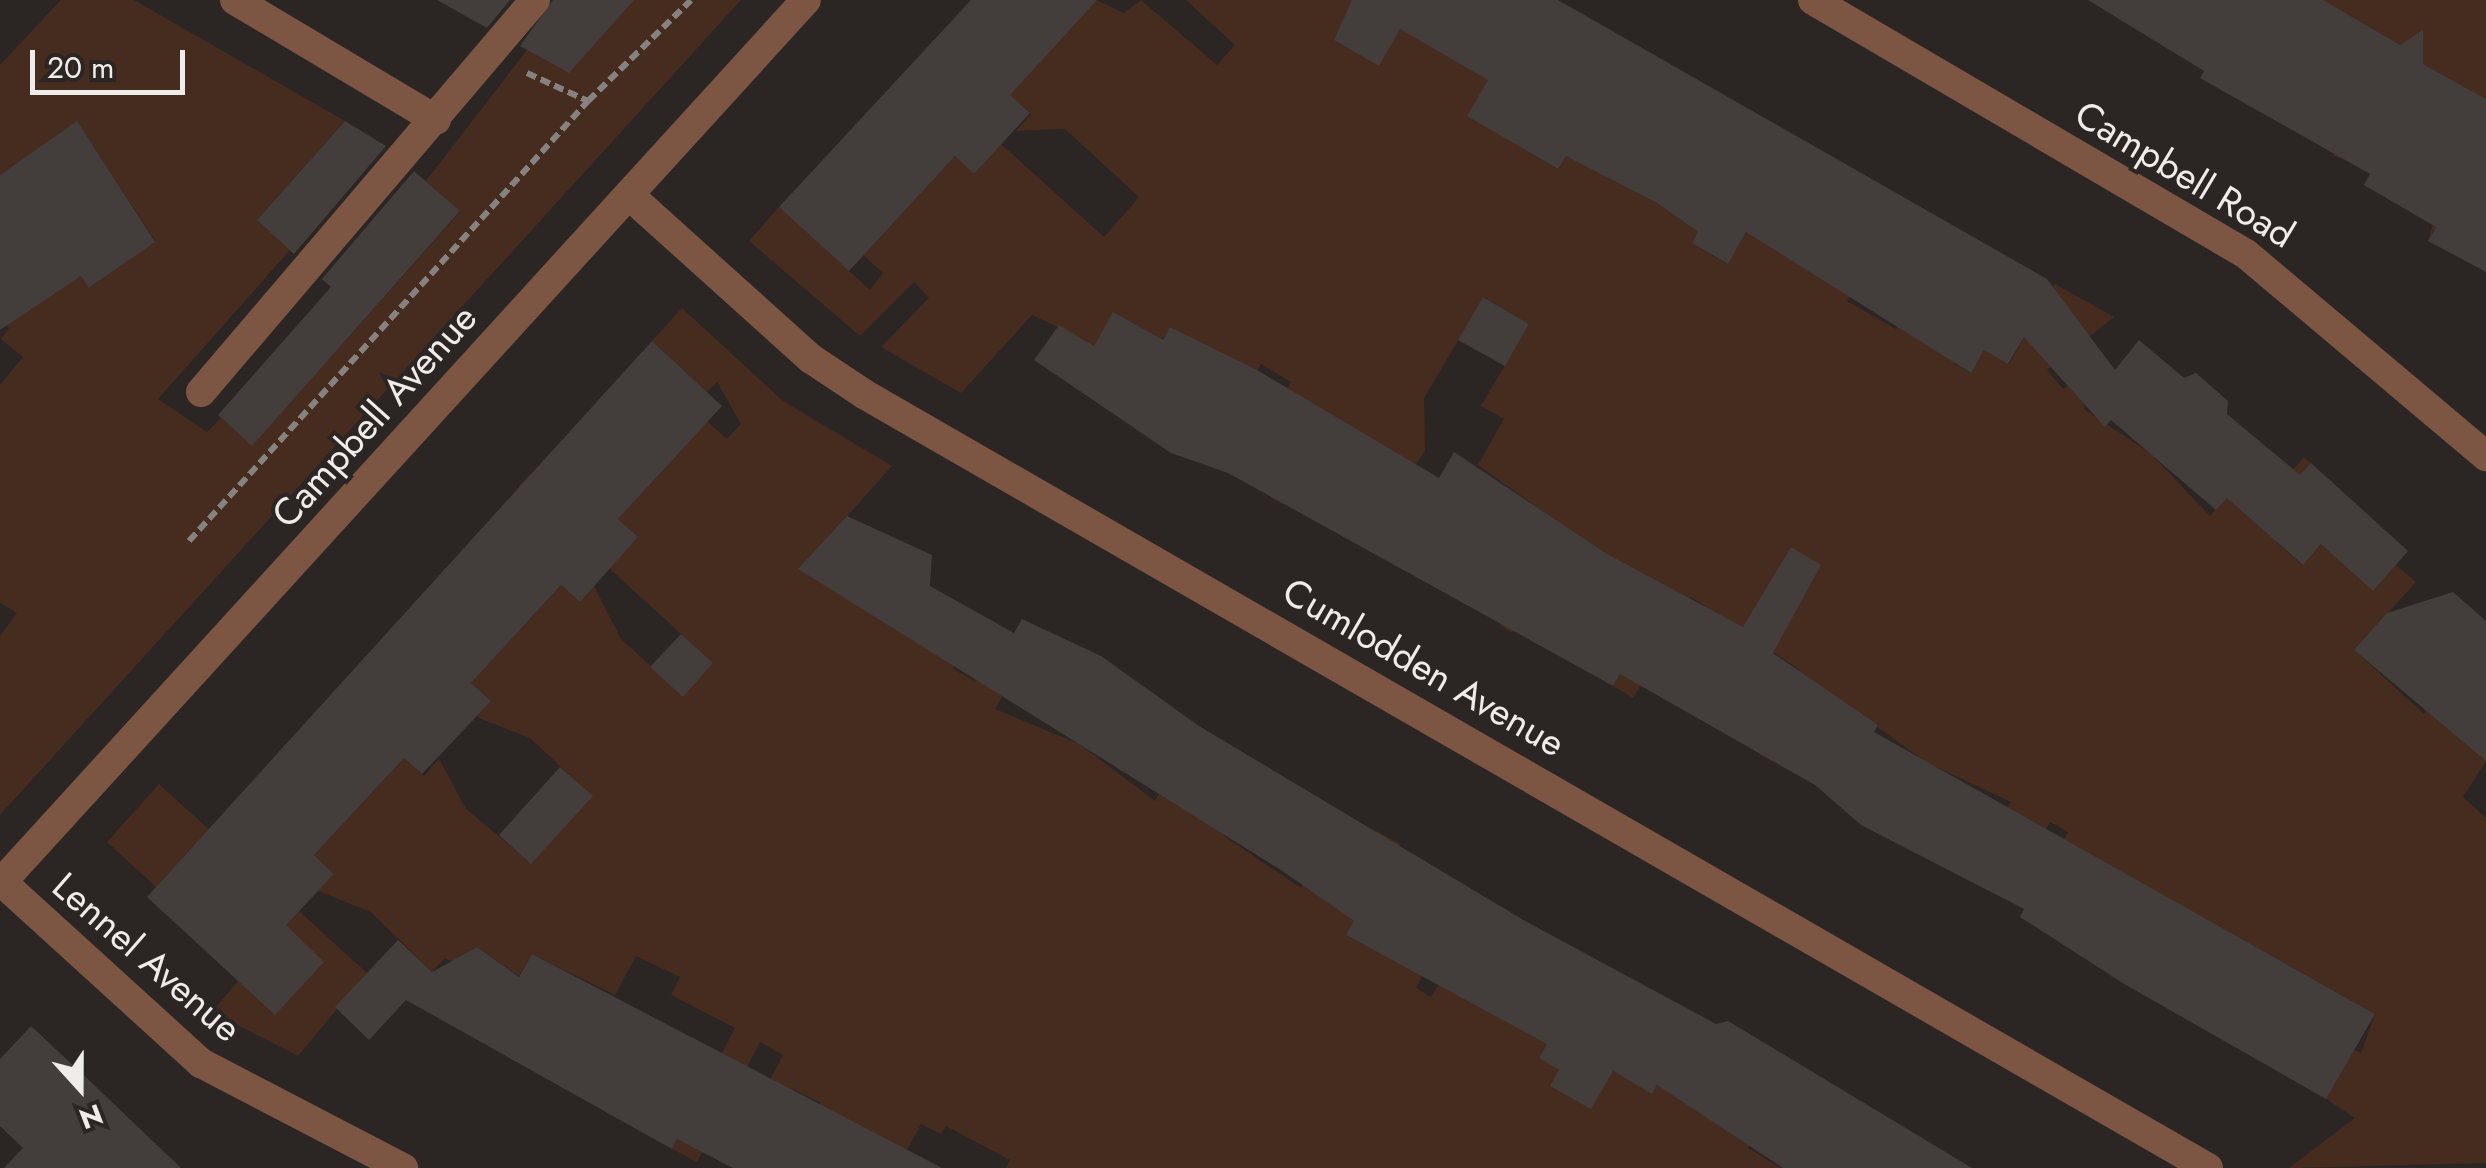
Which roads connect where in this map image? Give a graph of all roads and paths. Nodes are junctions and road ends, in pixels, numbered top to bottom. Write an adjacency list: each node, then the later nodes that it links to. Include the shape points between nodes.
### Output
1 (236, 0): 8 (street)
2 (535, 0): 6 (street)
3 (691, 0): 7 (path)
4 (806, 0): 9 (street, Campbell Avenue)
5 (1814, 0): 11 (street, Campbell Road, via 2246,254)
6 (477, 65): 7 (path, via 526,73); 8 (street)
7 (588, 102): 12 (path)
8 (436, 120): 10 (street)
9 (629, 195): 13 (street, Campbell Avenue); 15 (street, Cumlodden Avenue, via 864,394)
10 (201, 392)
11 (2486, 456)
12 (188, 541)
13 (1, 883): 14 (street, Lennel Avenue, via 202,1064)
14 (403, 1168)
15 (2208, 1168)

